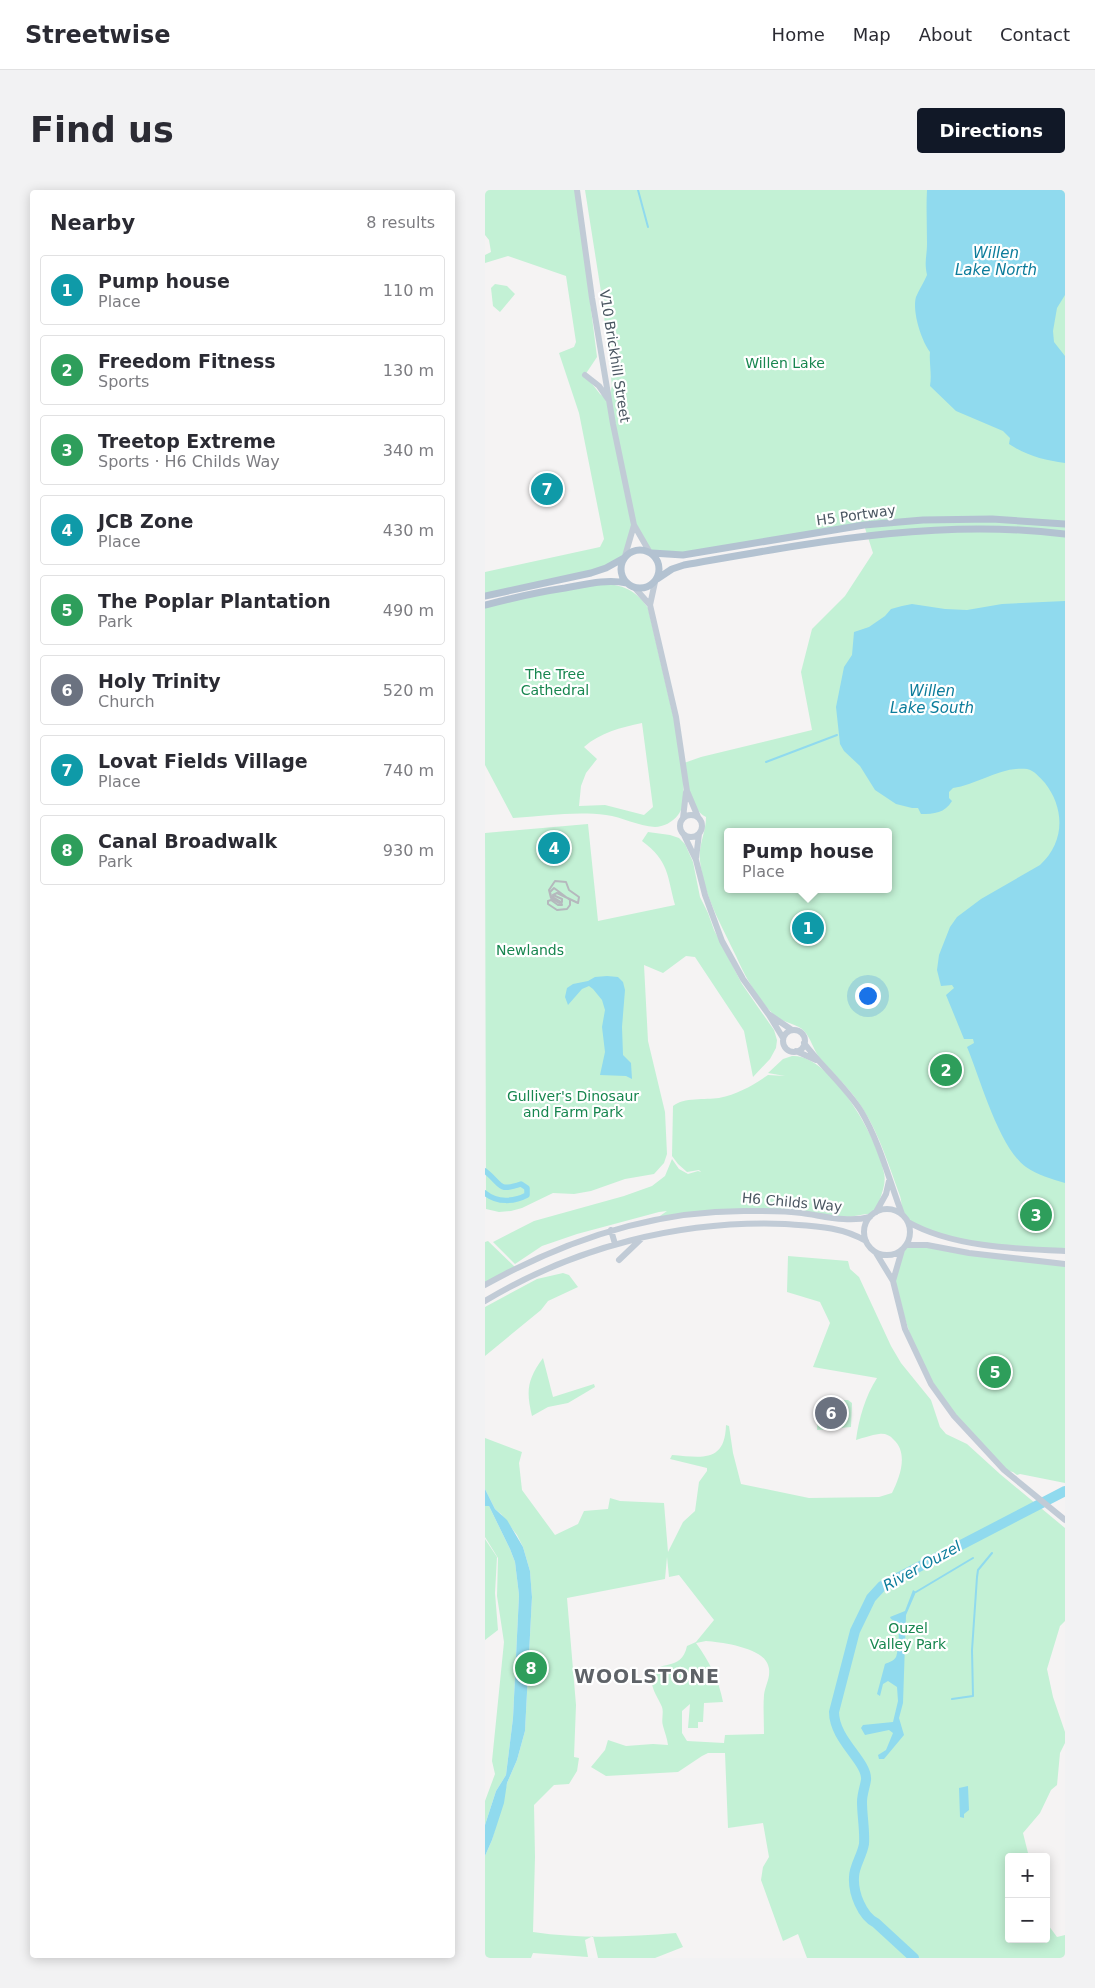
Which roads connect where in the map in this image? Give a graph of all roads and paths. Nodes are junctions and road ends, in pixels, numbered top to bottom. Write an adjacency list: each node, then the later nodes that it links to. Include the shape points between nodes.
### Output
1 (577, 190): 3 (street, V10 Brickhill Street)
2 (585, 375): 3 (street)
3 (609, 400): 5 (street, V10 Brickhill Street)
4 (1065, 524): 7 (main road, H5 Portway, via 965,518 923,520 864,525 683,555)
5 (633, 525): 7 (street, V10 Brickhill Street); 8 (street, V10 Brickhill Street)
6 (1065, 534): 9 (main road, H5 Portway, via 963,529 866,535 684,564)
7 (650, 552): 8 (main road, via 636,549); 9 (main road, via 659,562)
8 (624, 557): 10 (main road, via 621,569 624,579); 11 (main road, via 599,571)
9 (656, 580): 10 (main road, via 645,587); 13 (street)
10 (631, 585): 12 (main road, via 599,581); 13 (street)
11 (485, 596)
12 (485, 605)
13 (650, 605): 14 (street, via 676,717)
14 (687, 791): 15 (street); 16 (street)
15 (697, 817): 16 (street); 17 (street, via 702,824)
16 (683, 818): 18 (street, via 680,825)
17 (699, 834): 18 (street); 19 (street)
18 (684, 835): 19 (street)
19 (696, 860): 20 (street, via 718,931 743,979)
20 (769, 1015): 21 (street); 22 (street)
21 (792, 1030): 22 (street); 23 (street, via 802,1033)
22 (783, 1038): 24 (street, via 785,1047)
23 (804, 1043): 24 (street); 25 (street)
24 (795, 1051): 25 (street)
25 (817, 1061): 26 (street, via 860,1110 873,1134)
26 (889, 1180): 27 (street, via 886,1194); 28 (street)
27 (873, 1214): 28 (street, via 889,1209); 30 (street, H6 Childs Way, via 860,1220 849,1220 801,1213 736,1210 657,1218); 32 (street, via 865,1224)
28 (902, 1214): 29 (street)
29 (908, 1222): 34 (street, via 910,1231); 35 (street, via 938,1236)
30 (611, 1230): 33 (street); 40 (street, H6 Childs Way, via 572,1243)
31 (642, 1238): 32 (street, H6 Childs Way, via 710,1226 777,1224 843,1230); 33 (street, H6 Childs Way); 37 (street)
32 (867, 1243): 36 (street)
33 (615, 1244): 41 (street, H6 Childs Way, via 532,1275)
34 (904, 1248): 36 (street, via 889,1255); 38 (street, via 927,1245); 39 (street)
35 (1065, 1251)
36 (875, 1252): 39 (street)
37 (619, 1260)
38 (1065, 1264)
39 (893, 1281): 42 (street, via 905,1328 931,1384 954,1416 1004,1470)
40 (485, 1285)
41 (485, 1301)
42 (1065, 1520)

